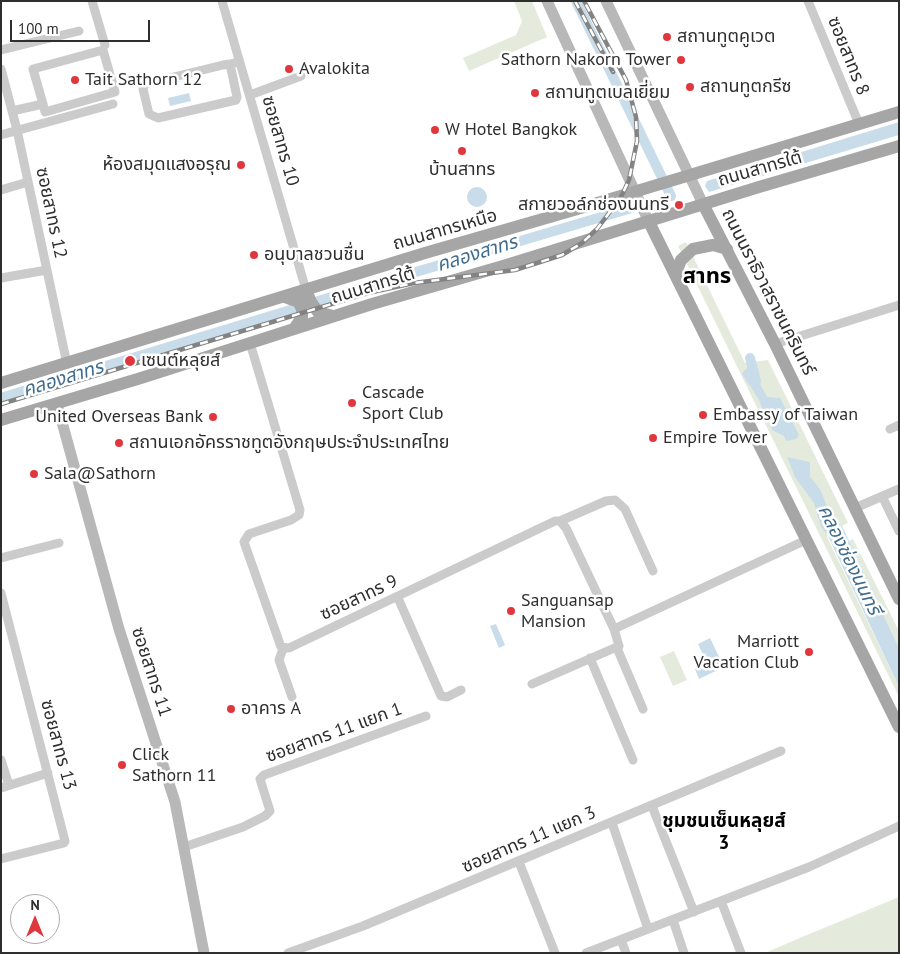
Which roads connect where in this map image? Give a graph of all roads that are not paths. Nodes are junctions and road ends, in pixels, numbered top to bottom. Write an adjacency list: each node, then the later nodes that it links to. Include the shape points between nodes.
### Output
1 (92, 1): 7 (street)
2 (222, 1): 9 (street, ซอยสาทร 10)
3 (547, 1): 24 (street)
4 (606, 1): 21 (street, ถนนนราธิวาสราชนครินทร์)
5 (808, 1): 17 (street, ซอยสาทร 8)
6 (79, 31): 8 (street)
7 (104, 45)
8 (1, 50)
9 (234, 63): 9 (street, via 236,100 158,118 149,114 143,89 145,84); 12 (street, ซอยสาทร 10)
10 (1, 69): 15 (street, ซอยสาทร 12)
11 (301, 76): 12 (street)
12 (250, 95): 31 (street, ซอยสาทร 10)
13 (43, 104): 13 (street, via 33,69 103,50 115,92 45,112); 15 (street)
14 (113, 104): 18 (street)
15 (12, 112): 18 (street, ซอยสาทร 12)
16 (899, 112): 17 (main road, ถนนสาทรเหนือ)
17 (859, 124): 21 (main road, ถนนสาทรเหนือ)
18 (17, 130): 19 (street); 22 (street, ซอยสาทร 12)
19 (1, 135)
20 (899, 146): 25 (main road, ถนนสาทรใต้)
21 (690, 174): 24 (main road, ถนนสาทรเหนือ); 25 (street, ถนนนราธิวาสราชนครินทร์)
22 (28, 182): 23 (street); 28 (street, ซอยสาทร 12)
23 (1, 190)
24 (634, 191): 26 (street); 31 (main road, ถนนสาทรเหนือ)
25 (703, 204): 26 (main road, ถนนสาทรใต้); 27 (main road, ถนนนราธิวาสราชนครินทร์)
26 (649, 222): 29 (main road); 34 (main road, ถนนสาทรใต้)
27 (727, 250): 29 (main road, via 713,245 693,249 681,260); 37 (main road, ถนนนราธิวาสราชนครินทร์)
28 (47, 270): 30 (street); 38 (street, ซอยสาทร 12)
29 (676, 273): 47 (main road)
30 (1, 278)
31 (306, 290): 32 (main road, ถนนสาทรเหนือ); 34 (main road, via 318,312)
32 (284, 297): 35 (main road, via 295,300 302,310 302,317); 38 (main road, ถนนสาทรเหนือ)
33 (899, 305): 37 (street)
34 (333, 316): 35 (main road, ถนนสาทรใต้)
35 (294, 329): 36 (main road, ถนนสาทรใต้)
36 (250, 343): 40 (main road, ถนนสาทรใต้); 56 (street, via 300,510 299,516 292,520 249,534 244,542)
37 (775, 344): 44 (main road, ถนนนราธิวาสราชนครินทร์)
38 (67, 364): 39 (main road, ถนนสาทรเหนือ)
39 (1, 383)
40 (57, 404): 41 (main road, ถนนสาทรใต้); 72 (street, ซอยสาทร 11, via 119,629 174,802)
41 (1, 420)
42 (899, 489): 43 (street)
43 (882, 496): 44 (street); 46 (street)
44 (855, 508): 53 (main road, ถนนนราธิวาสราชนครินทร์)
45 (560, 522): 50 (street, ซอยสาทร 9, via 615,500 625,509); 52 (street, ซอยสาทร 9); 54 (street, via 566,528)
46 (899, 531)
47 (806, 540): 54 (street); 63 (main road)
48 (59, 543): 49 (street)
49 (1, 558)
50 (653, 571)
51 (1, 593): 67 (street, ซอยสาทร 13)
52 (398, 598): 56 (street, ซอยสาทร 9); 59 (street, via 441,696 447,698)
53 (899, 599)
54 (614, 629): 55 (street, via 619,644)
55 (617, 648): 57 (street); 61 (street)
56 (283, 649): 60 (street, via 278,660)
57 (590, 658): 58 (street); 66 (street)
58 (532, 684)
59 (461, 690)
60 (292, 697)
61 (643, 710)
62 (426, 716): 72 (street, ซอยสาทร 11 แยก 1, via 264,775 260,779 270,804 270,811 265,816)
63 (899, 727)
64 (781, 751): 69 (street, ซอยสาทร 11 แยก 3)
65 (1, 760): 68 (street)
66 (634, 760)
67 (48, 773): 68 (street); 73 (street, ซอยสาทร 13, via 64,843)
68 (5, 787)
69 (652, 806): 70 (street, ซอยสาทร 11 แยก 3); 76 (street)
70 (612, 823): 74 (street, ซอยสาทร 11 แยก 3); 78 (street)
71 (899, 826): 75 (street)
72 (184, 847): 80 (street, ซอยสาทร 11)
73 (1, 859)
74 (519, 862): 81 (street, ซอยสาทร 11 แยก 3, via 364,926); 82 (street)
75 (721, 901): 76 (street); 86 (street)
76 (694, 912): 77 (street)
77 (673, 920): 78 (street); 85 (street)
78 (648, 929): 79 (street)
79 (621, 940): 83 (street); 84 (street)
80 (204, 953)
81 (288, 953)
82 (555, 953)
83 (586, 953)
84 (626, 953)
85 (684, 953)
86 (741, 953)

